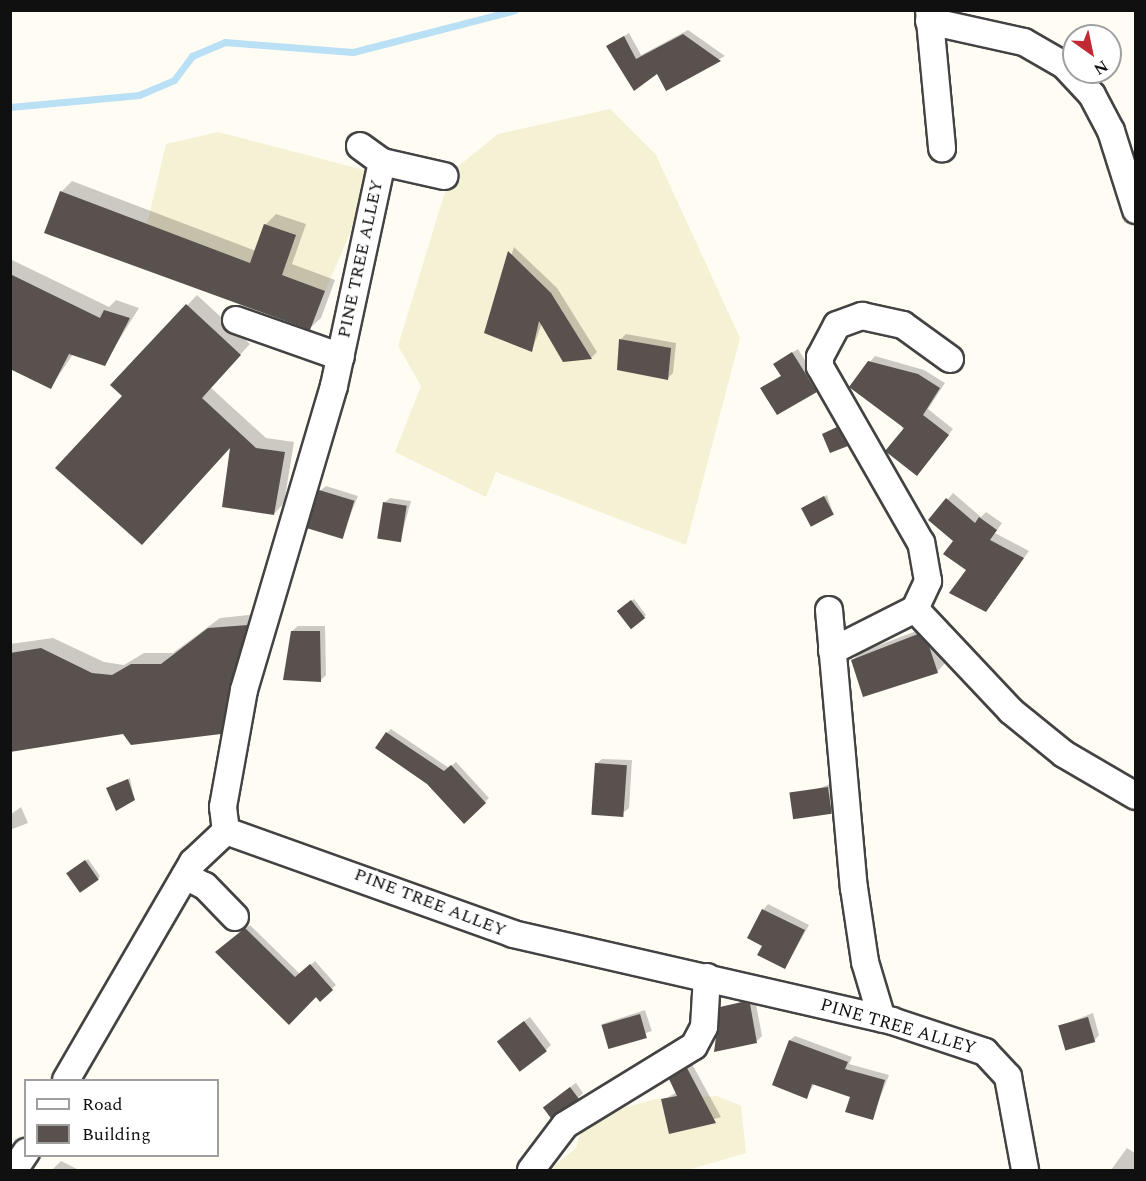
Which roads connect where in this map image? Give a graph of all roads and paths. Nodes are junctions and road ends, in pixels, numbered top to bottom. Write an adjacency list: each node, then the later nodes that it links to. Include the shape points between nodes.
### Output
1 (929, 16): 3 (street); 6 (street, via 1024,42 1064,65 1092,95 1112,130)
2 (360, 146): 4 (street)
3 (942, 148)
4 (382, 162): 5 (street); 8 (street, PINE TREE ALLEY)
5 (444, 176)
6 (1136, 210)
7 (236, 320): 8 (street, PINE TREE ALLEY)
8 (341, 357): 14 (street, PINE TREE ALLEY, via 244,690 223,807)
9 (950, 359): 10 (street, via 903,325 862,316 837,325 820,357 820,367 921,543 928,581)
10 (915, 609): 12 (street); 13 (street, via 1011,711 1064,754)
11 (829, 610): 12 (street)
12 (832, 651): 18 (street, via 859,927)
13 (1136, 796)
14 (226, 831): 15 (street); 17 (street, PINE TREE ALLEY, via 513,934)
15 (185, 876): 16 (street, via 205,886); 19 (street)
16 (235, 917)
17 (707, 976): 18 (street, PINE TREE ALLEY); 22 (street, via 704,1027 694,1046 565,1125)
18 (882, 1018): 23 (street, PINE TREE ALLEY, via 985,1052 997,1061 1015,1101)
19 (67, 1079)
20 (24, 1155): 21 (street)
21 (14, 1170)
22 (531, 1170)
23 (1025, 1170)

